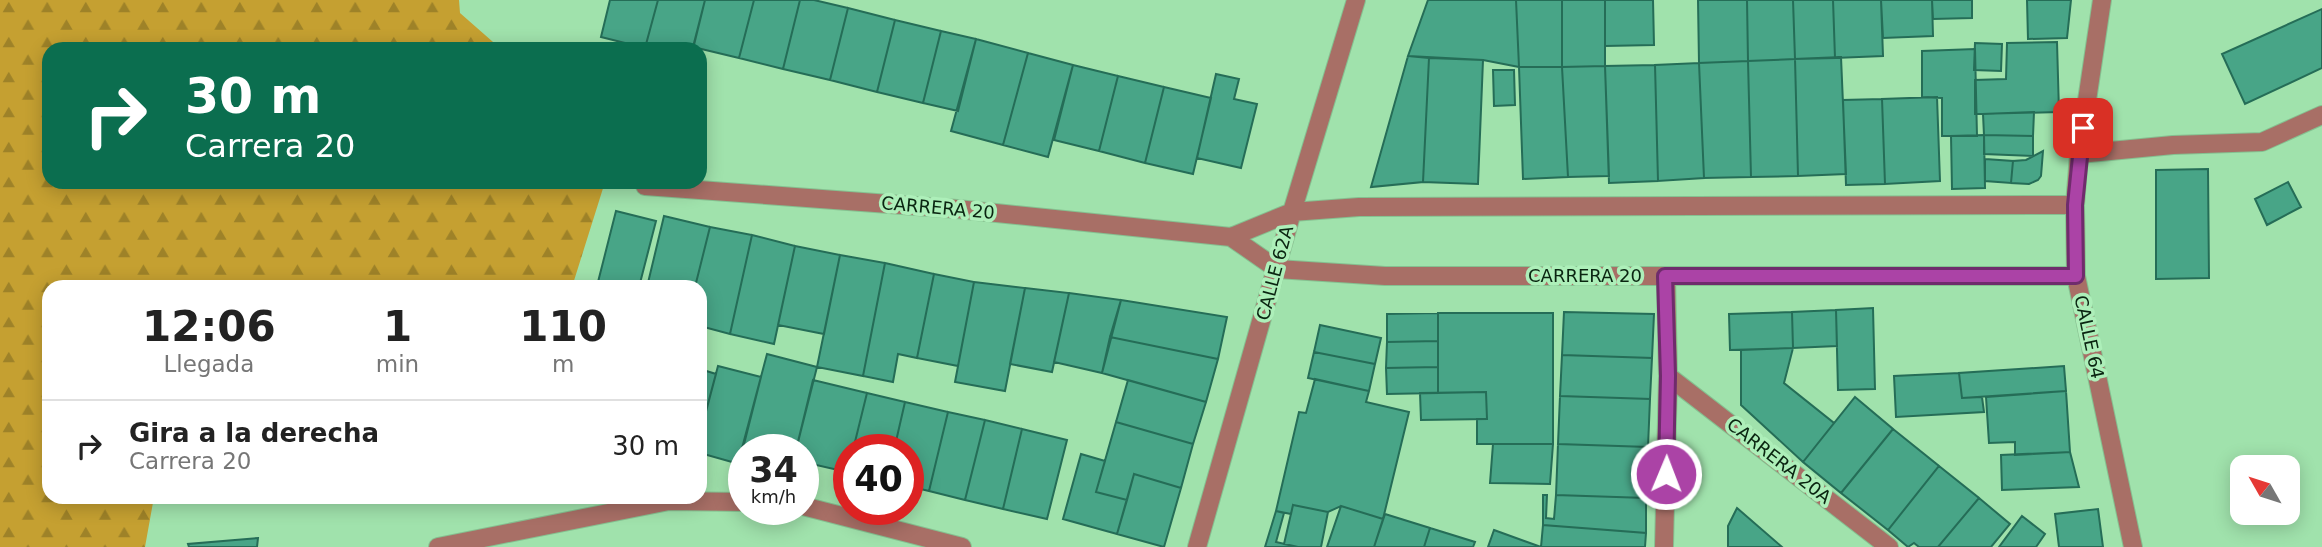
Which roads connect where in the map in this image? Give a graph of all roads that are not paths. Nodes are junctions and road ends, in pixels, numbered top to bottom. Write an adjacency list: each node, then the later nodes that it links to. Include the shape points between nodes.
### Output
1 (1356, 0): 7 (street, CALLE 62A)
2 (2102, 0): 4 (street, CALLE 64)
3 (2322, 115): 4 (street, via 2262,142)
4 (2079, 153): 6 (street, CALLE 64)
5 (686, 189): 8 (street, CARRERA 20, via 957,209)
6 (2075, 205): 7 (street, CARRERA 20, via 1359,207); 11 (street, CALLE 64)
7 (1292, 212): 8 (street, CARRERA 20); 9 (street, CALLE 62A)
8 (1231, 237): 9 (street, CARRERA 20)
9 (1277, 269): 10 (street, CARRERA 20, via 1385,276); 19 (street, CALLE 62A)
10 (1665, 276): 11 (street, CARRERA 20); 12 (street)
11 (2076, 276): 22 (street, CALLE 64)
12 (1668, 376): 20 (street); 21 (street, CARRERA 20A)
13 (707, 502): 14 (street)
14 (728, 502)
15 (654, 504): 17 (street)
16 (819, 510): 18 (street)
17 (438, 547)
18 (962, 547)
19 (1197, 547)
20 (1664, 547)
21 (1889, 547)
22 (2133, 547)

